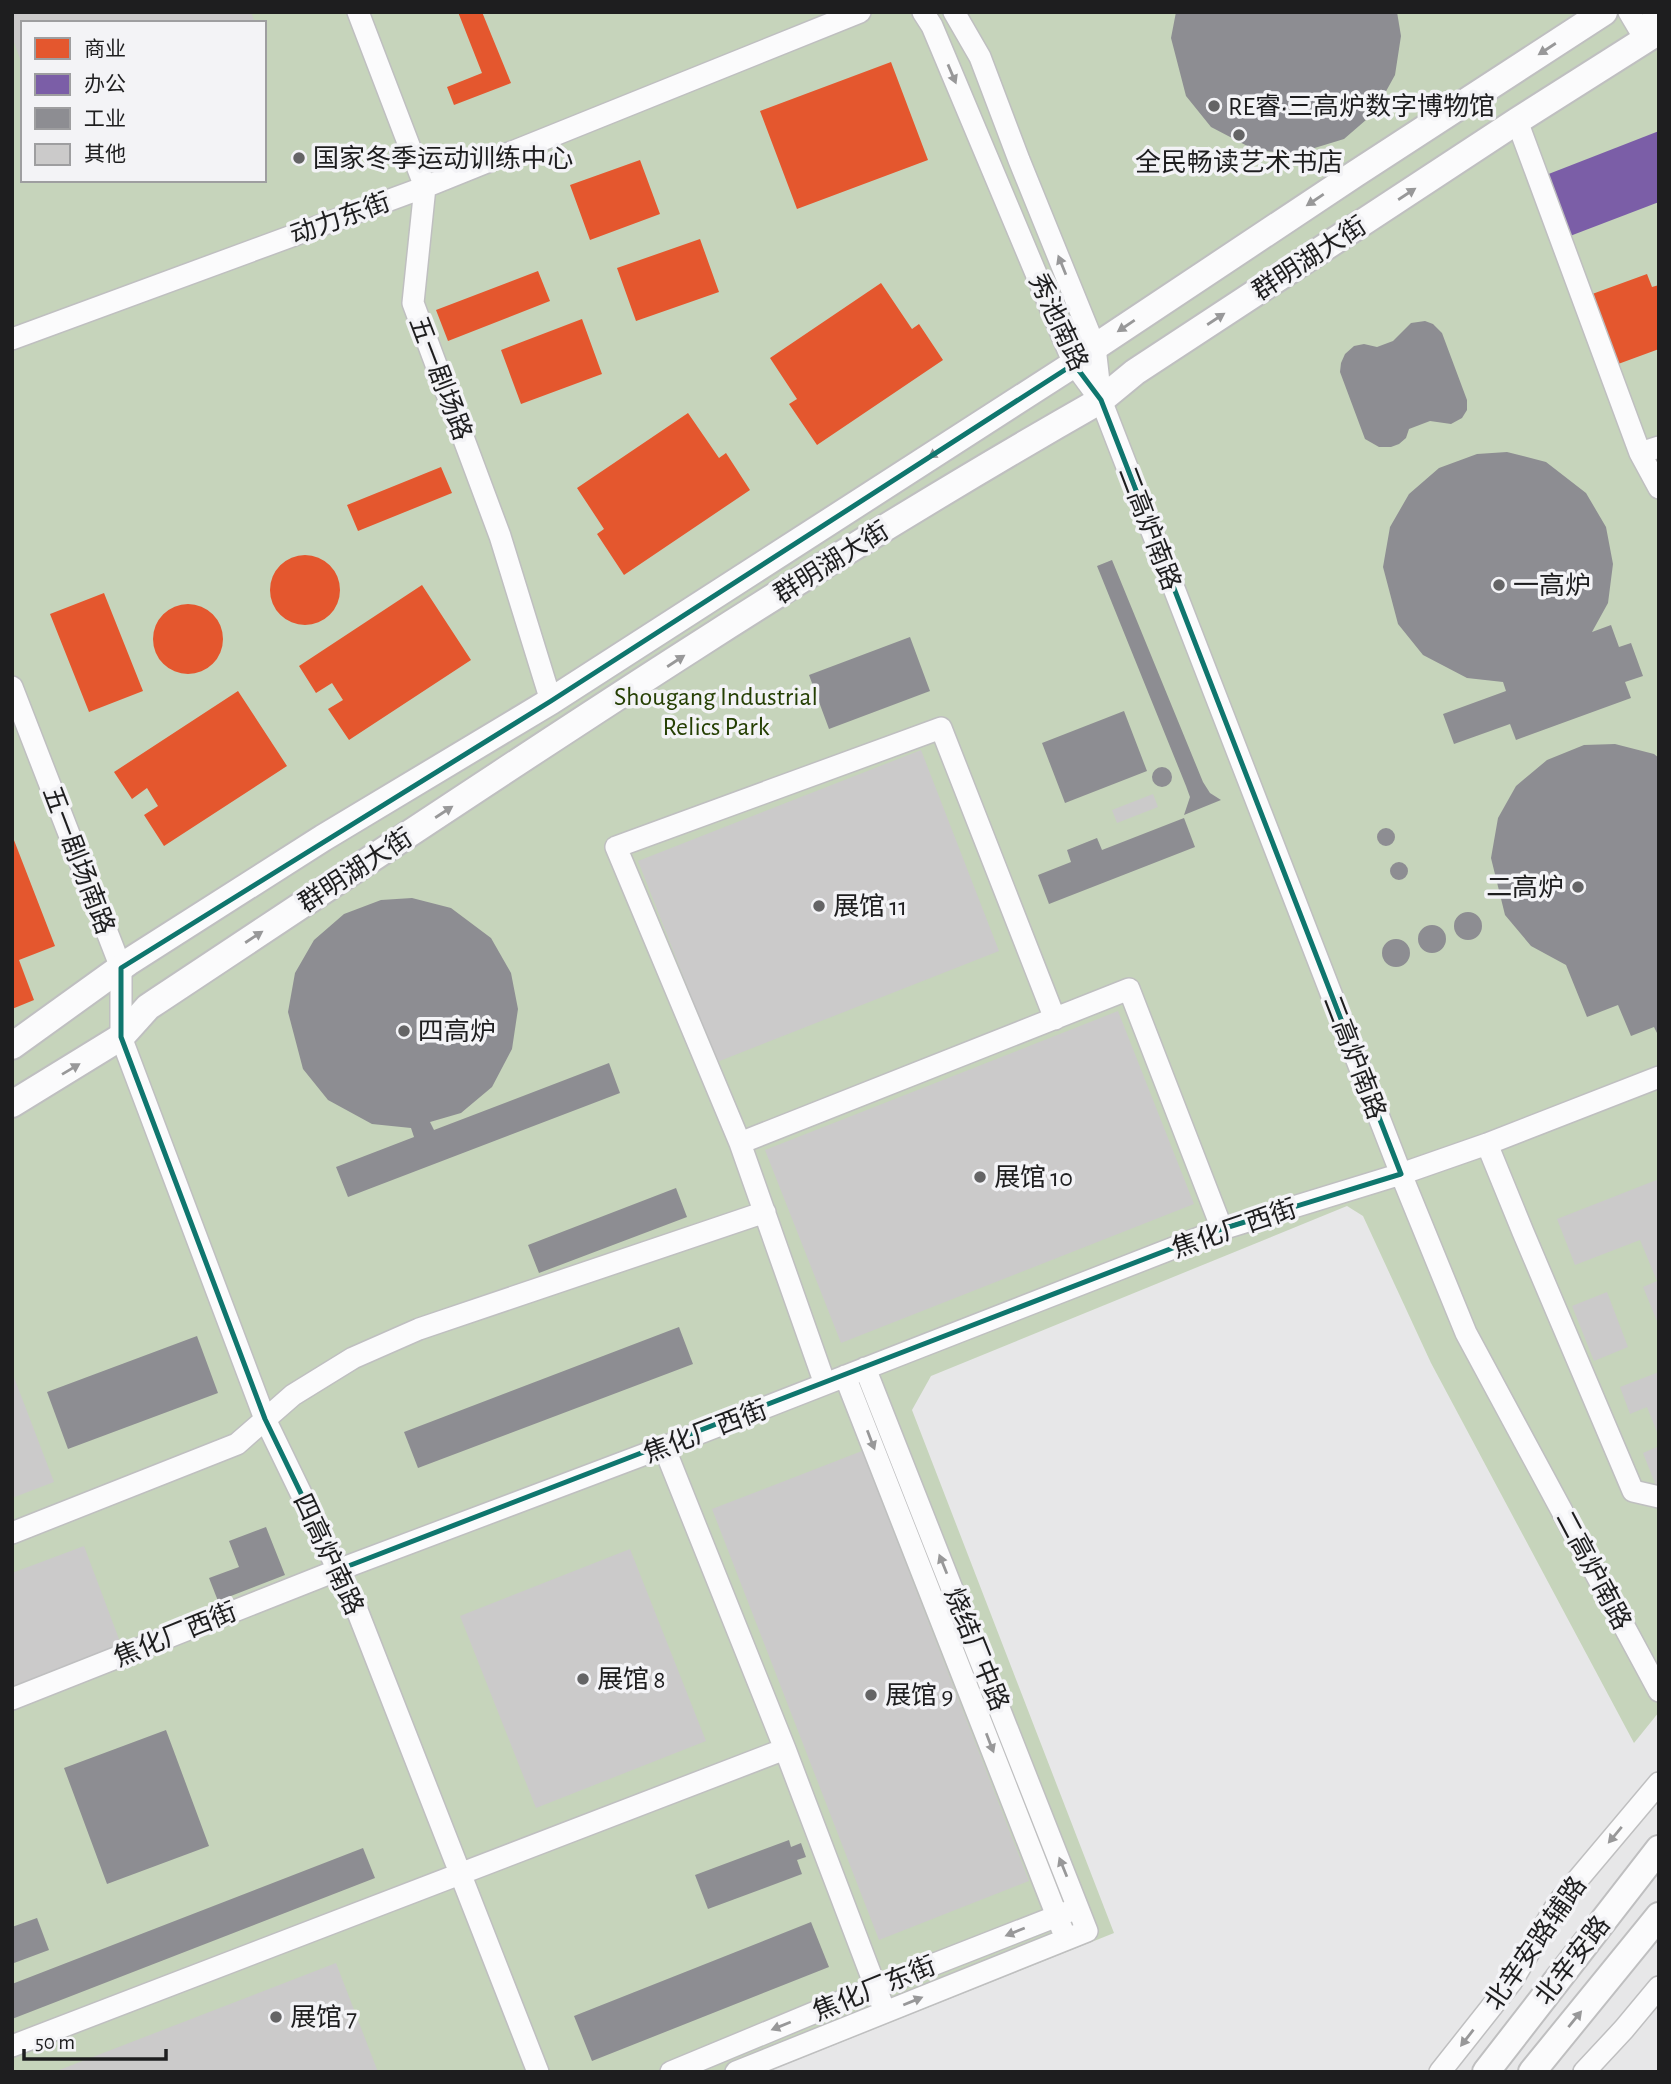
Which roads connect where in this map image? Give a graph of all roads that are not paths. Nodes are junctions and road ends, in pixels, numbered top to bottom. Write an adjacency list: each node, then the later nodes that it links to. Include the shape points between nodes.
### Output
1 (358, 12): 10 (street, 五一剧场路)
2 (860, 12): 10 (street, 动力东街)
3 (923, 12): 13 (street, 秀池南路, one-way to 13)
4 (954, 12): 12 (street, 秀池南路, one-way to 4, via 980,57)
5 (1604, 12): 12 (main road, 群明湖大街, one-way to 12)
6 (1629, 12): 8 (street)
7 (1653, 12): 8 (street)
8 (1654, 31): 9 (main road, 群明湖大街)
9 (1517, 121): 14 (main road, 群明湖大街, one-way to 9, via 1135,372); 15 (street)
10 (425, 187): 11 (street, 动力东街); 18 (street, 五一剧场路, via 412,303 500,536)
11 (12, 339)
12 (1095, 347): 13 (main road, 群明湖大街); 14 (street, 秀池南路)
13 (1074, 364): 14 (street, 秀池南路); 18 (main road, 群明湖大街, one-way to 18)
14 (1101, 400): 21 (main road, 群明湖大街, one-way to 14, via 148,1007 564,733 849,549); 27 (street, 二高炉南路)
15 (1649, 450): 16 (street)
16 (1659, 488)
17 (12, 687): 19 (street, 五一剧场南路)
18 (551, 701): 19 (main road, 群明湖大街, via 323,838)
19 (121, 968): 21 (street, 五一剧场南路); 22 (main road, 群明湖大街)
20 (1055, 1019): 25 (street); 25 (street, via 941,727 616,847); 29 (street, via 1129,989)
21 (121, 1037): 24 (main road, 群明湖大街, one-way to 21); 33 (street, 四高炉南路)
22 (12, 1046)
23 (1659, 1077): 26 (street, 焦化厂西街)
24 (12, 1104)
25 (740, 1143): 28 (street)
26 (1488, 1144): 27 (street, 焦化厂西街); 35 (street, via 1633,1491)
27 (1401, 1174): 29 (street, 焦化厂西街); 38 (street, 二高炉南路, via 1466,1333)
28 (765, 1212): 32 (street); 33 (street, via 419,1329 353,1358 293,1395)
29 (1222, 1229): 30 (street, 焦化厂西街)
30 (865, 1368): 31 (street, 焦化厂西街); 44 (street, 烧结厂中路, one-way to 30)
31 (845, 1377): 32 (street, 焦化厂西街); 45 (street, 烧结厂中路, one-way to 45)
32 (825, 1384): 34 (street, 焦化厂西街)
33 (265, 1419): 36 (street, via 237,1444); 37 (street, 四高炉南路)
34 (664, 1447): 37 (street, 焦化厂西街); 40 (street)
35 (1659, 1497)
36 (12, 1532)
37 (338, 1570): 39 (street, 焦化厂西街); 43 (street, 四高炉南路)
38 (1659, 1691)
39 (12, 1699)
40 (785, 1749): 43 (street); 49 (street)
41 (1659, 1783): 56 (street, 北辛安路辅路, one-way to 56, via 1558,1903 1512,1980)
42 (1659, 1849): 57 (main road, 北辛安路)
43 (460, 1874): 52 (street); 53 (street, 四高炉南路)
44 (1079, 1908): 45 (street, 焦化厂东街); 47 (street, 烧结厂中路)
45 (1058, 1916): 48 (street, 烧结厂中路); 49 (street, 焦化厂东街, one-way to 49)
46 (1659, 1916): 58 (main road, 北辛安路, one-way to 46)
47 (1087, 1931): 48 (street, 焦化厂东街)
48 (1066, 1939): 51 (street, 焦化厂东街, one-way to 48)
49 (876, 1987): 51 (street); 54 (street, 焦化厂东街, one-way to 54)
50 (1659, 1987): 59 (street)
51 (885, 2012): 55 (street, 焦化厂东街)
52 (12, 2046)
53 (538, 2072)
54 (671, 2072)
55 (736, 2072)
56 (1440, 2072)
57 (1486, 2072)
58 (1532, 2072)
59 (1584, 2072)

